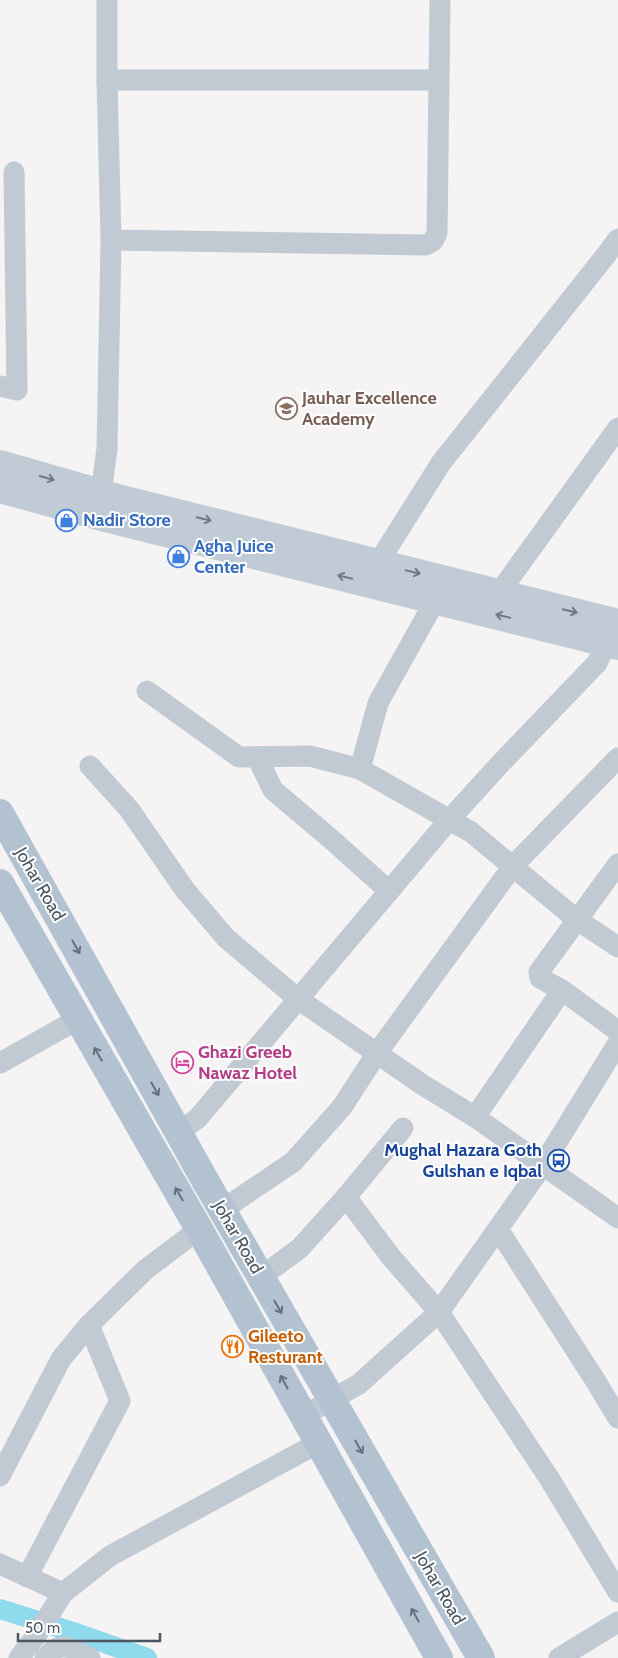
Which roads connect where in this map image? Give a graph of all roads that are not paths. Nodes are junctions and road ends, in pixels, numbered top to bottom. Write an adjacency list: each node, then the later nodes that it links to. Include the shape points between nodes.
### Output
1 (107, 0): 3 (street)
2 (440, 0): 4 (street)
3 (107, 80): 4 (street); 7 (street)
4 (439, 80): 7 (street, via 437,233 426,245)
5 (14, 172): 8 (street)
6 (618, 239): 14 (street, via 441,464)
7 (111, 240): 13 (street, via 107,449)
8 (8, 250): 9 (street, via 17,390)
9 (0, 386)
10 (618, 428): 15 (street)
11 (0, 464): 13 (street, one-way to 13)
12 (0, 489): 13 (street)
13 (97, 504): 14 (street, one-way to 14); 16 (street, one-way to 13)
14 (378, 563): 15 (street, one-way to 15)
15 (499, 593): 17 (street, one-way to 17)
16 (436, 600): 17 (street, one-way to 16); 22 (street, via 378,703)
17 (615, 634): 24 (street, via 597,663)
18 (147, 691): 19 (street, via 239,757)
19 (257, 757): 22 (street, via 310,756); 28 (street, via 273,790)
20 (617, 761): 26 (street)
21 (90, 766): 32 (street, via 129,809 185,890 226,938)
22 (360, 769): 24 (street)
23 (0, 813): 40 (main road, Johar Road, one-way to 40)
24 (449, 820): 26 (street, via 471,832); 28 (street)
25 (618, 864): 29 (street)
26 (513, 866): 29 (street); 36 (street)
27 (0, 883): 33 (main road, Johar Road)
28 (389, 891): 32 (street)
29 (576, 919): 30 (street); 31 (street, via 539,972 540,978)
30 (618, 947)
31 (562, 990): 34 (street); 38 (street)
32 (298, 999): 36 (street); 40 (street, via 198,1118)
33 (78, 1019): 37 (street); 45 (main road, Johar Road, one-way to 33)
34 (618, 1031)
35 (618, 1043): 41 (street)
36 (377, 1053): 38 (street); 43 (street, via 342,1107 293,1162)
37 (0, 1063)
38 (475, 1117): 41 (street)
39 (403, 1128): 42 (street)
40 (178, 1132): 43 (main road, Johar Road)
41 (543, 1165): 44 (street); 46 (street)
42 (346, 1197): 47 (street, via 300,1248); 48 (street)
43 (222, 1210): 47 (main road, Johar Road)
44 (618, 1218)
45 (199, 1229): 49 (street, via 145,1270); 51 (main road, Johar Road, one-way to 45)
46 (498, 1229): 48 (street); 52 (street)
47 (261, 1277): 50 (main road, Johar Road, one-way to 50)
48 (439, 1312): 50 (street, via 359,1384); 57 (street, via 549,1478)
49 (90, 1324): 54 (street, via 61,1359); 56 (street, via 120,1400)
50 (331, 1399): 51 (street); 64 (main road, Johar Road, one-way to 64)
51 (303, 1416): 53 (main road, Johar Road)
52 (618, 1418)
53 (318, 1443): 58 (street, via 110,1556); 63 (main road, Johar Road, one-way to 53)
54 (0, 1476)
55 (0, 1564): 56 (street)
56 (27, 1577): 58 (street)
57 (618, 1592)
58 (58, 1601): 60 (street)
59 (618, 1622): 65 (street)
60 (19, 1658)
61 (45, 1658): 62 (street, via 57,1647 64,1646)
62 (90, 1658)
63 (439, 1658)
64 (480, 1658)
65 (559, 1658)

